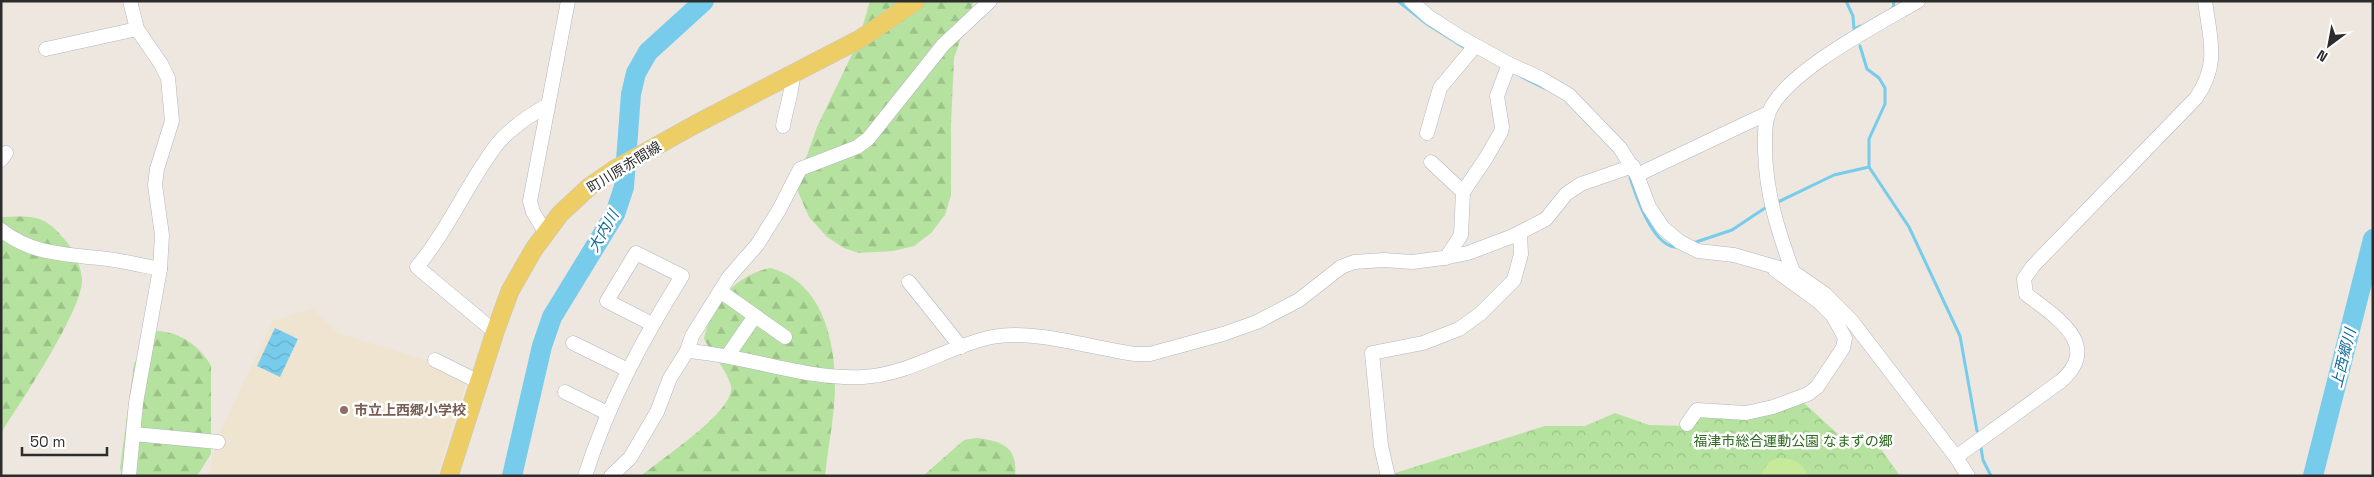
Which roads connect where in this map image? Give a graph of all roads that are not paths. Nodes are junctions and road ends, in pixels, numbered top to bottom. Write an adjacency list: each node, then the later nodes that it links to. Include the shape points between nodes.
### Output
1 (130, 1): 8 (street)
2 (568, 1): 13 (street)
3 (916, 1): 12 (main road, 町川原赤間線, via 860,39)
4 (990, 1): 28 (street, via 943,45 868,139 858,147 800,169 757,245 728,277)
5 (1411, 1): 9 (street, via 1429,17)
6 (1918, 1): 14 (street, via 1844,44 1815,65 1789,86)
7 (2205, 1): 45 (street, via 2212,61 2205,85 2024,279 2026,294 2074,335 2076,362 2061,381)
8 (137, 29): 10 (street); 25 (street, via 168,78 171,99 172,121 155,185 162,235)
9 (1475, 46): 11 (street); 16 (street, via 1440,88)
10 (46, 49)
11 (1508, 64): 18 (street, via 1569,95 1609,134); 19 (street, via 1497,96 1502,127 1486,158)
12 (793, 75): 15 (street); 21 (main road, 町川原赤間線, via 615,169 574,200)
13 (548, 105): 21 (street, via 530,202 532,212); 31 (street, via 527,117 492,150 436,244 417,267)
14 (1768, 113): 18 (street); 26 (street, via 1765,136 1770,202)
15 (783, 126)
16 (1427, 133)
17 (1431, 162): 19 (street)
18 (1635, 170): 22 (street, via 1581,184 1566,194 1546,219); 24 (street, via 1649,207 1663,228 1685,246)
19 (1462, 192): 23 (street, via 1461,235)
20 (1, 230): 25 (street, via 20,242 57,255 101,258)
21 (545, 232): 31 (main road, 町川原赤間線, via 510,291)
22 (1520, 234): 23 (street); 50 (street, via 1521,254 1514,280 1480,314 1459,329 1424,343 1372,353 1381,446)
23 (1446, 258): 34 (street, via 1412,262 1354,262 1342,267 1299,300 1257,322 1150,354 1013,334)
24 (1768, 265): 26 (street); 42 (street, via 1818,301 1833,316 1845,338 1843,348 1817,387 1808,394 1746,413 1698,410)
25 (160, 269): 43 (street, via 136,403)
26 (1793, 272): 45 (street, via 1825,294 1852,320)
27 (909, 282): 34 (street)
28 (720, 291): 29 (street); 35 (street, via 692,336)
29 (755, 316): 32 (street); 36 (street)
30 (652, 324): 30 (street, via 682,276 636,254 607,301); 38 (street)
31 (495, 332): 39 (main road, 町川原赤間線)
32 (785, 337)
33 (573, 343): 38 (street)
34 (961, 347): 36 (street, via 904,369 861,378 828,376)
35 (687, 351): 36 (street); 49 (street, via 630,458)
36 (728, 356)
37 (435, 360): 39 (street)
38 (628, 370): 41 (street)
39 (479, 382): 47 (main road, 町川原赤間線)
40 (565, 392): 41 (street)
41 (607, 413): 48 (street)
42 (1687, 424)
43 (134, 434): 44 (street); 46 (street)
44 (218, 442)
45 (1956, 457): 51 (street)
46 (129, 476)
47 (450, 476)
48 (585, 476)
49 (611, 476)
50 (1388, 476)
51 (1968, 476)

